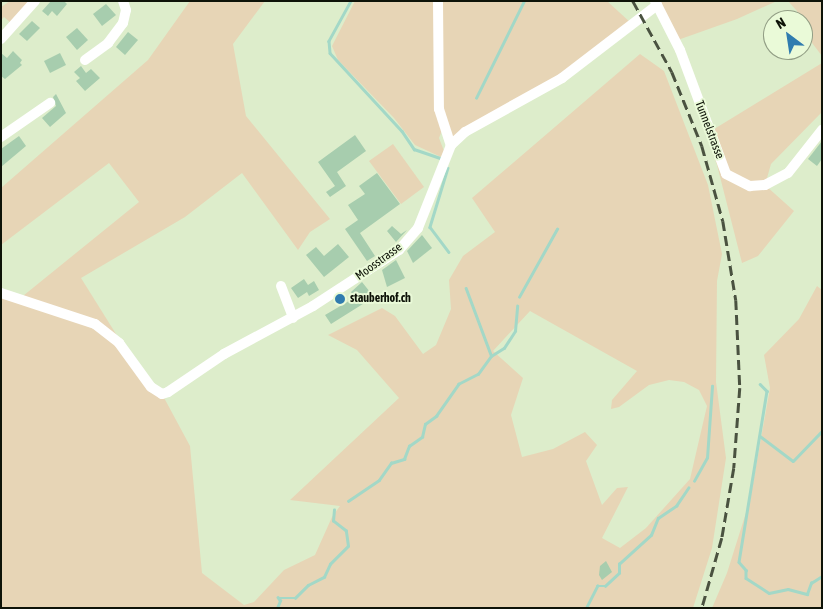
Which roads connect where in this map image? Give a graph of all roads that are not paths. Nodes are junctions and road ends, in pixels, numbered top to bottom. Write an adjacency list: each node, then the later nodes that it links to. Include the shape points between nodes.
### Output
1 (35, 1): 5 (street)
2 (123, 1): 6 (street, via 126,10 123,23 108,43)
3 (438, 1): 10 (street, via 439,108)
4 (654, 6): 8 (street, Tunnelstrasse, via 680,50 726,174 750,186 765,185 788,173); 10 (street, Moosstrasse, via 562,78 476,123)
5 (1, 39)
6 (85, 60)
7 (50, 103): 9 (street)
8 (822, 130)
9 (1, 137)
10 (451, 145): 13 (street, Moosstrasse, via 413,234 398,250 363,275)
11 (281, 286): 13 (street)
12 (1, 293): 13 (street, Moosstrasse, via 95,324 119,343 151,387 162,394 239,345)
13 (293, 318)

